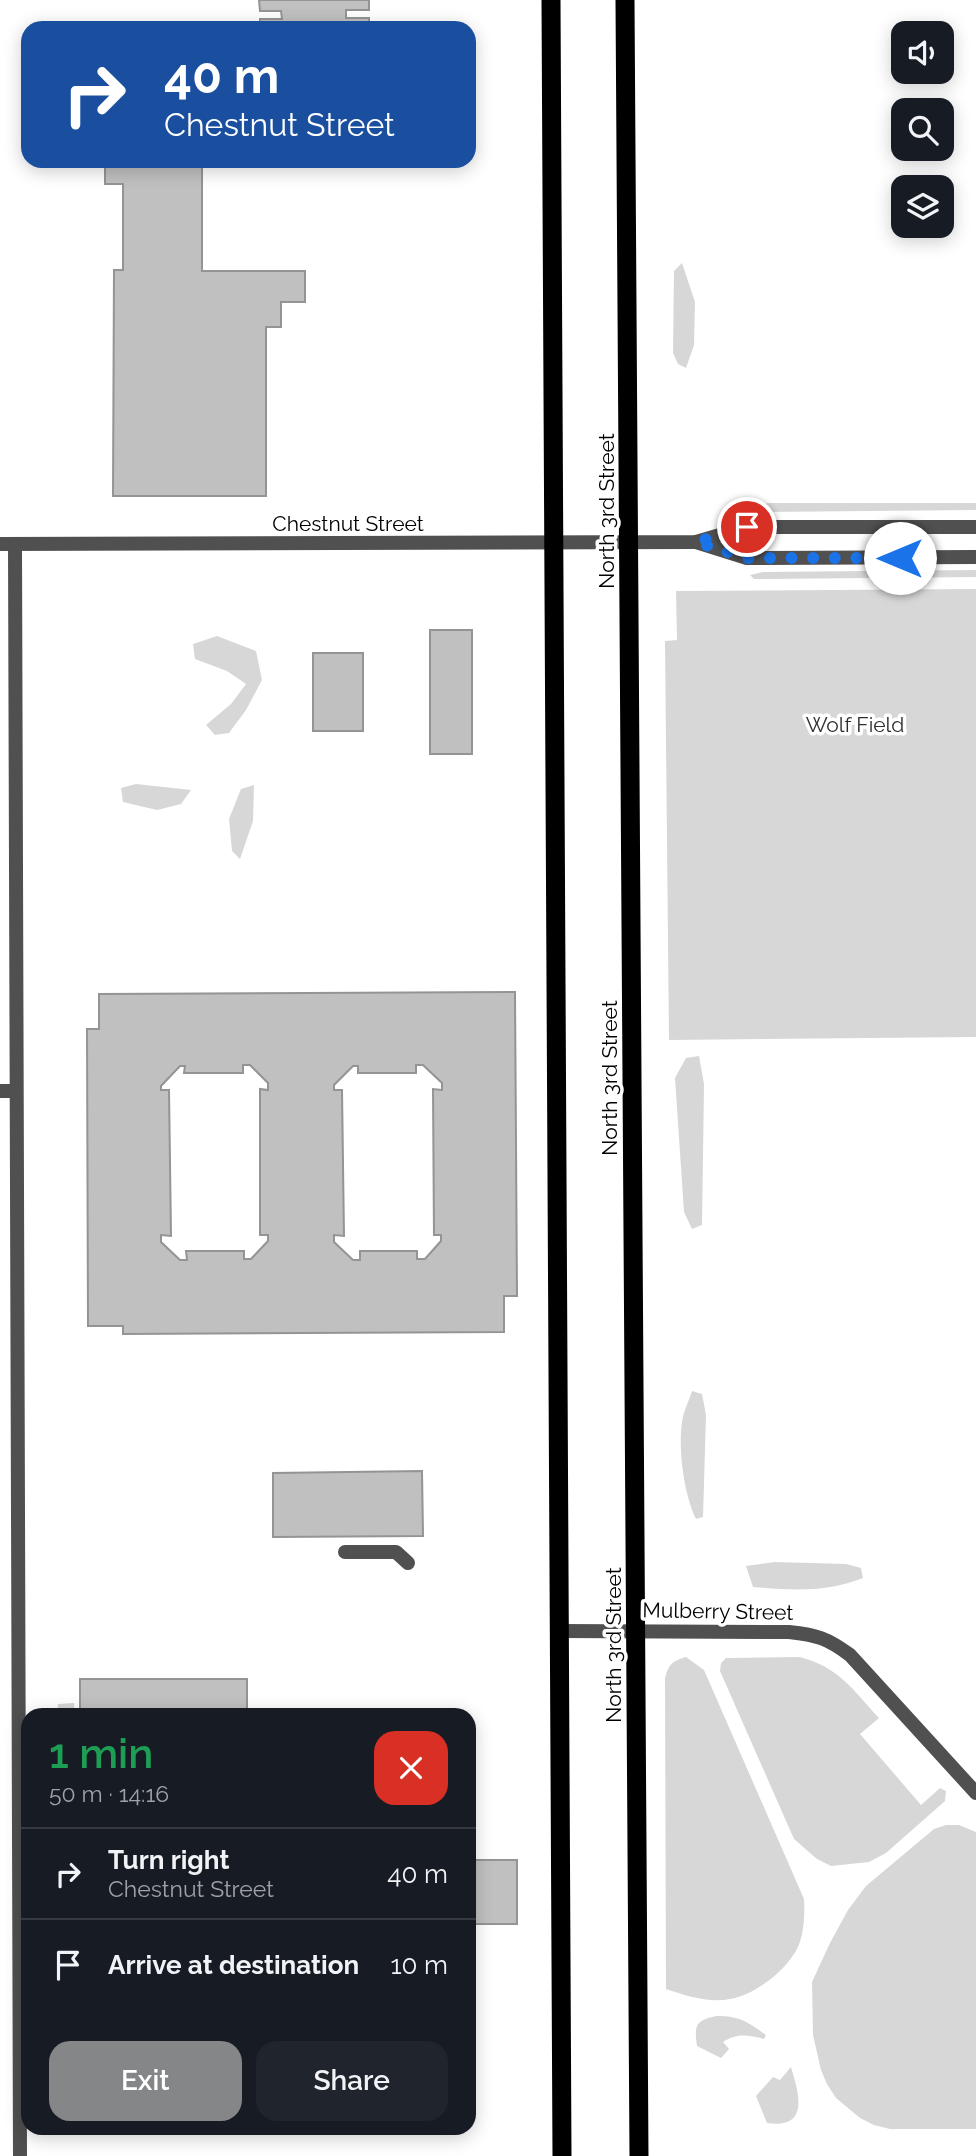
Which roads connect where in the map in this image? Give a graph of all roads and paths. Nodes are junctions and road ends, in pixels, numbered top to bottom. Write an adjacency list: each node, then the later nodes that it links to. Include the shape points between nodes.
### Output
1 (551, 0): 6 (highway)
2 (625, 0): 4 (highway, North 3rd Street)
3 (976, 527): 5 (street, Chestnut Street, via 747,527)
4 (629, 542): 5 (street, Chestnut Street); 6 (street, Chestnut Street); 14 (highway, North 3rd Street)
5 (696, 542): 8 (street, Chestnut Street, via 747,558)
6 (554, 543): 7 (street, Chestnut Street); 13 (highway)
7 (7, 544): 10 (street)
8 (976, 557)
9 (0, 1091): 10 (street)
10 (16, 1091): 16 (street)
11 (345, 1552): 12 (street, via 396,1552)
12 (408, 1563)
13 (560, 1631): 14 (street, Mulberry Street); 17 (highway)
14 (635, 1631): 15 (street, Mulberry Street, via 789,1632 833,1642); 18 (highway, North 3rd Street)
15 (976, 1793)
16 (20, 2156)
17 (562, 2156)
18 (639, 2156)

